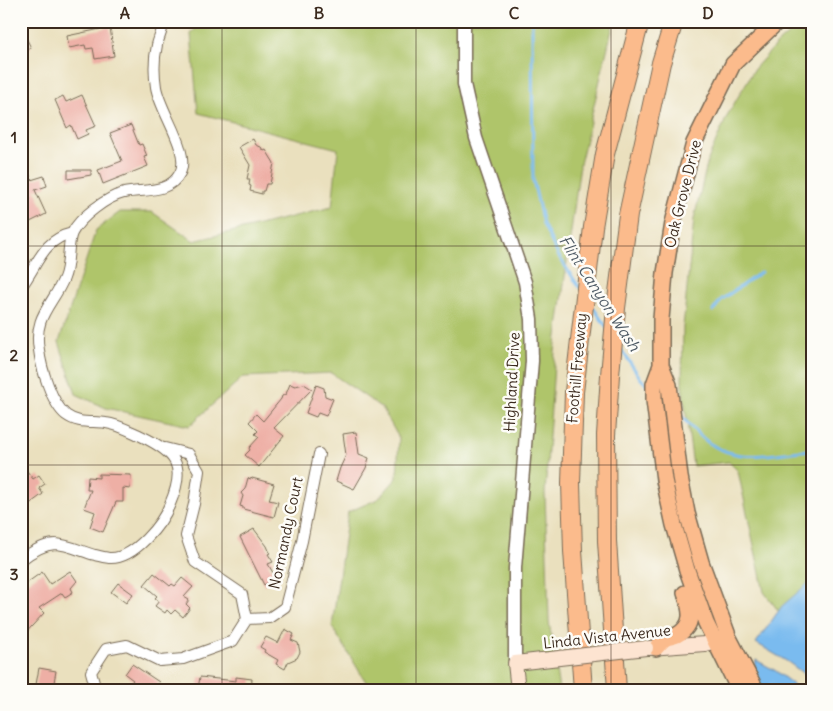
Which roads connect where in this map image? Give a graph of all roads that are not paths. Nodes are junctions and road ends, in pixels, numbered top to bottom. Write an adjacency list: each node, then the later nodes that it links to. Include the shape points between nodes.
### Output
1 (164, 21): 10 (street, via 157,45 156,87 182,150 182,170 167,186 124,193 108,200 86,215)
2 (464, 21): 22 (street, Highland Drive, via 464,84 476,138 525,282 531,319 532,361 515,568)
3 (632, 21): 9 (highway)
4 (640, 21): 9 (highway, Foothill Freeway)
5 (674, 21): 8 (highway)
6 (687, 21): 8 (highway)
7 (778, 21): 12 (main road, Oak Grove Drive, via 733,64 694,143 673,223 661,319)
8 (661, 63): 26 (highway, via 628,215 616,308 606,435 607,541)
9 (604, 154): 25 (highway, Foothill Freeway, via 571,434 573,551)
10 (72, 233): 11 (street, via 51,243); 13 (street, via 64,278 42,315 38,330 38,350 51,394 66,415 90,424 106,423 123,428)
11 (21, 287)
12 (661, 365): 15 (main road, Oak Grove Drive, via 654,392 664,480); 18 (main road, Oak Grove Drive, via 670,385 687,514)
13 (164, 448): 16 (street, via 174,458 178,469 177,484 160,523 134,549 112,558 56,544 44,546); 17 (street, via 189,454 199,471 186,536 195,562 242,594)
14 (319, 454): 17 (street, Normandy Court, via 285,607 269,618)
15 (674, 524): 19 (main road, Oak Grove Drive); 20 (main road, via 670,542 691,610 689,622 676,636)
16 (21, 560)
17 (247, 619): 23 (street, via 233,641 183,659 160,660 128,645 106,649 91,672)
18 (729, 638): 19 (main road, Linda Vista Avenue); 21 (main road, Oak Grove Drive)
19 (714, 642): 20 (main road, Linda Vista Avenue); 21 (main road, Oak Grove Drive)
20 (651, 648): 22 (main road, Linda Vista Avenue, bridge)
21 (730, 656): 27 (main road); 28 (main road)
22 (515, 663): 24 (main road)
23 (96, 690)
24 (518, 690)
25 (583, 690)
26 (617, 690)
27 (739, 690)
28 (756, 690)

